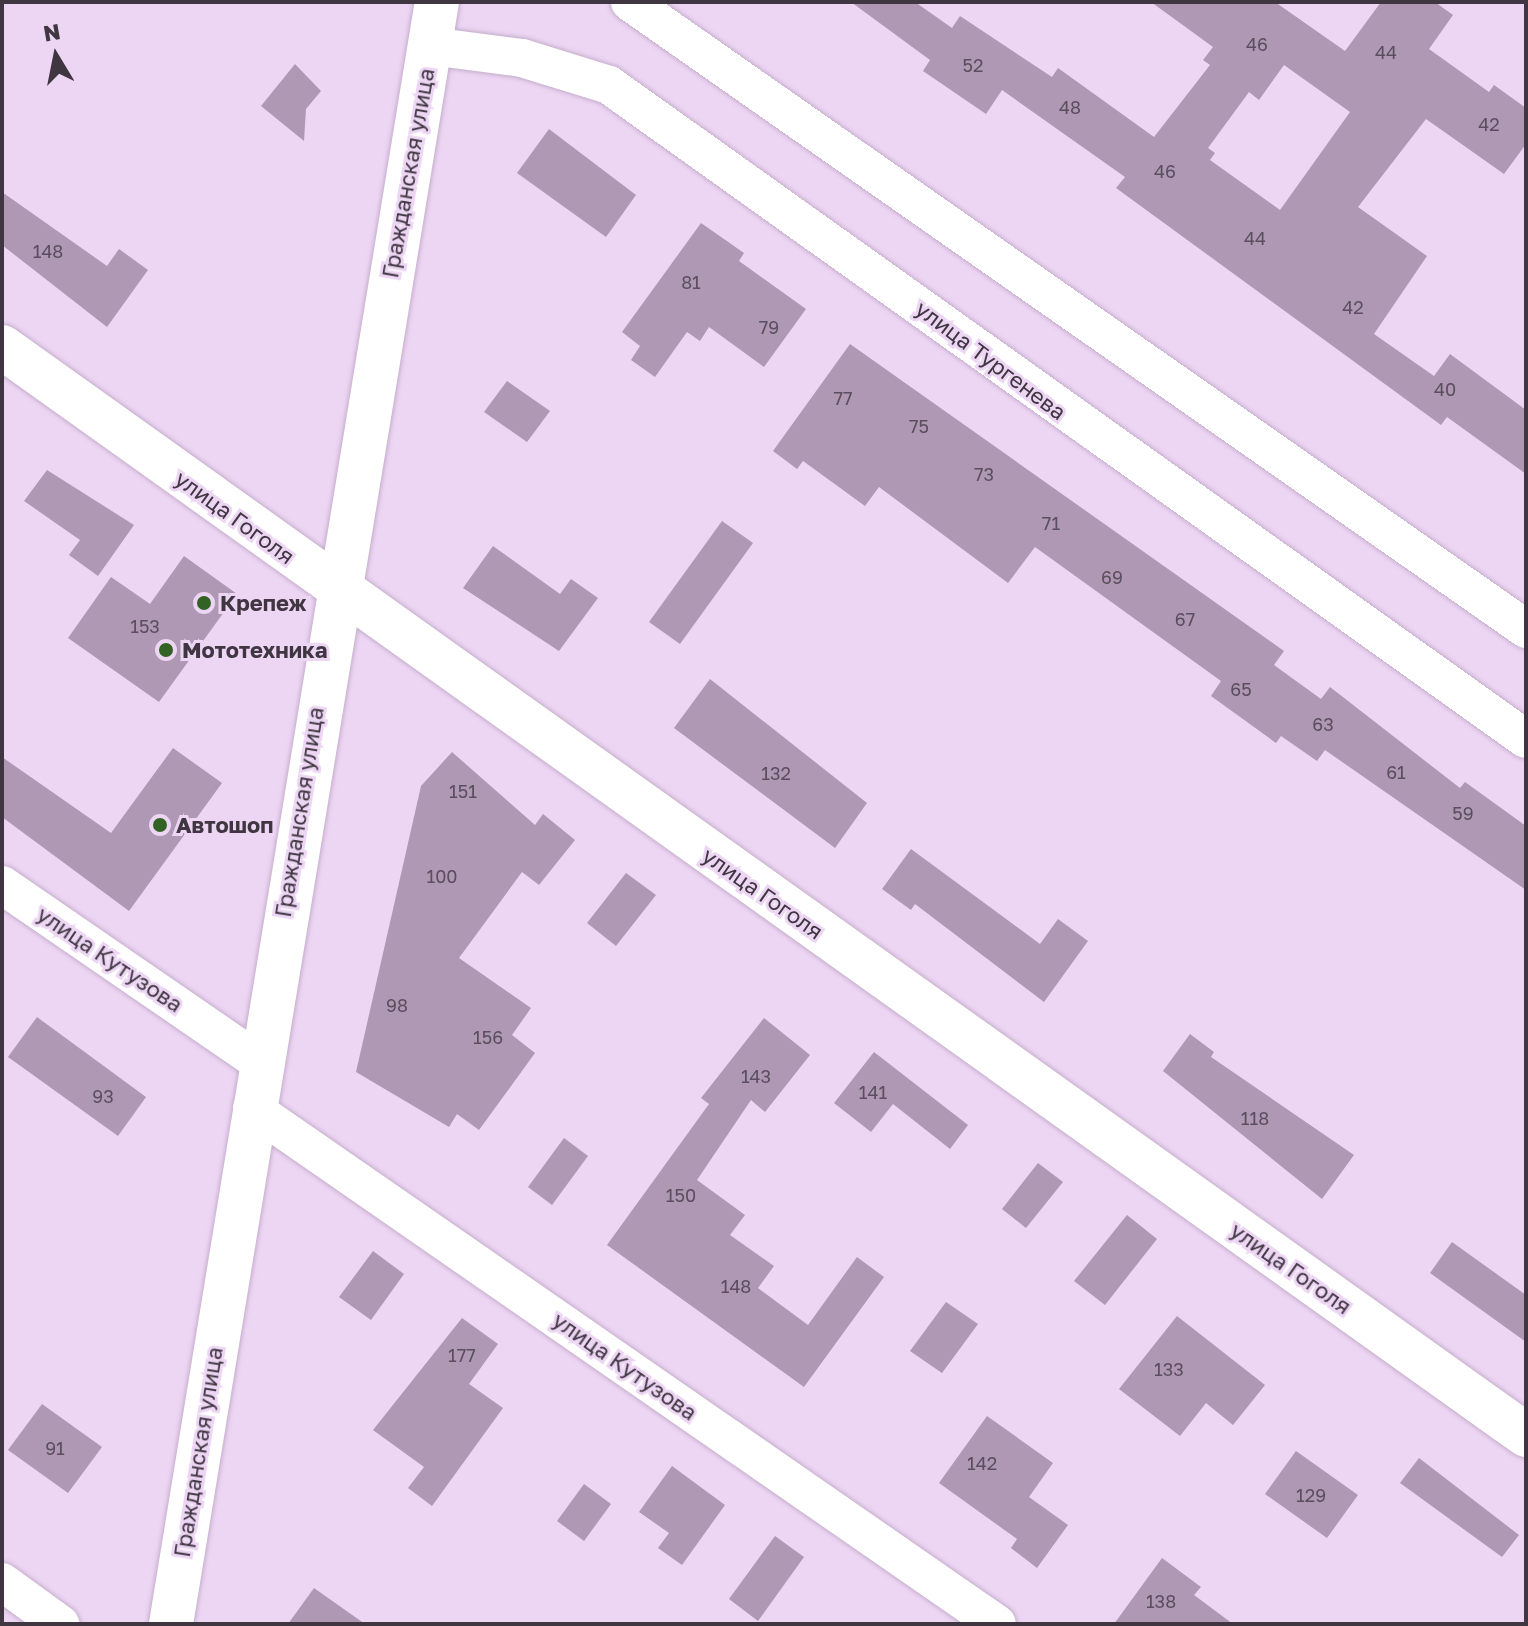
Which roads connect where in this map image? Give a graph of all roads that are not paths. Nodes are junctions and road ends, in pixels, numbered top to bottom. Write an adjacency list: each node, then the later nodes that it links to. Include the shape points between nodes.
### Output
1 (437, 2): 3 (main road, Гражданская улица)
2 (630, 2): 6 (street)
3 (430, 46): 5 (main road, Гражданская улица); 7 (street, улица Тургенева, via 522,58 609,85)
4 (2, 347): 5 (main road, улица Гоголя)
5 (335, 590): 9 (main road, Гражданская улица); 11 (main road, улица Гоголя)
6 (1526, 629)
7 (1526, 739)
8 (2, 885): 9 (street, улица Кутузова)
9 (258, 1061): 10 (main road, Гражданская улица)
10 (252, 1108): 14 (main road, Гражданская улица); 15 (street, улица Кутузова)
11 (1526, 1435)
12 (2, 1582): 13 (street)
13 (60, 1624)
14 (171, 1624)
15 (997, 1624)

